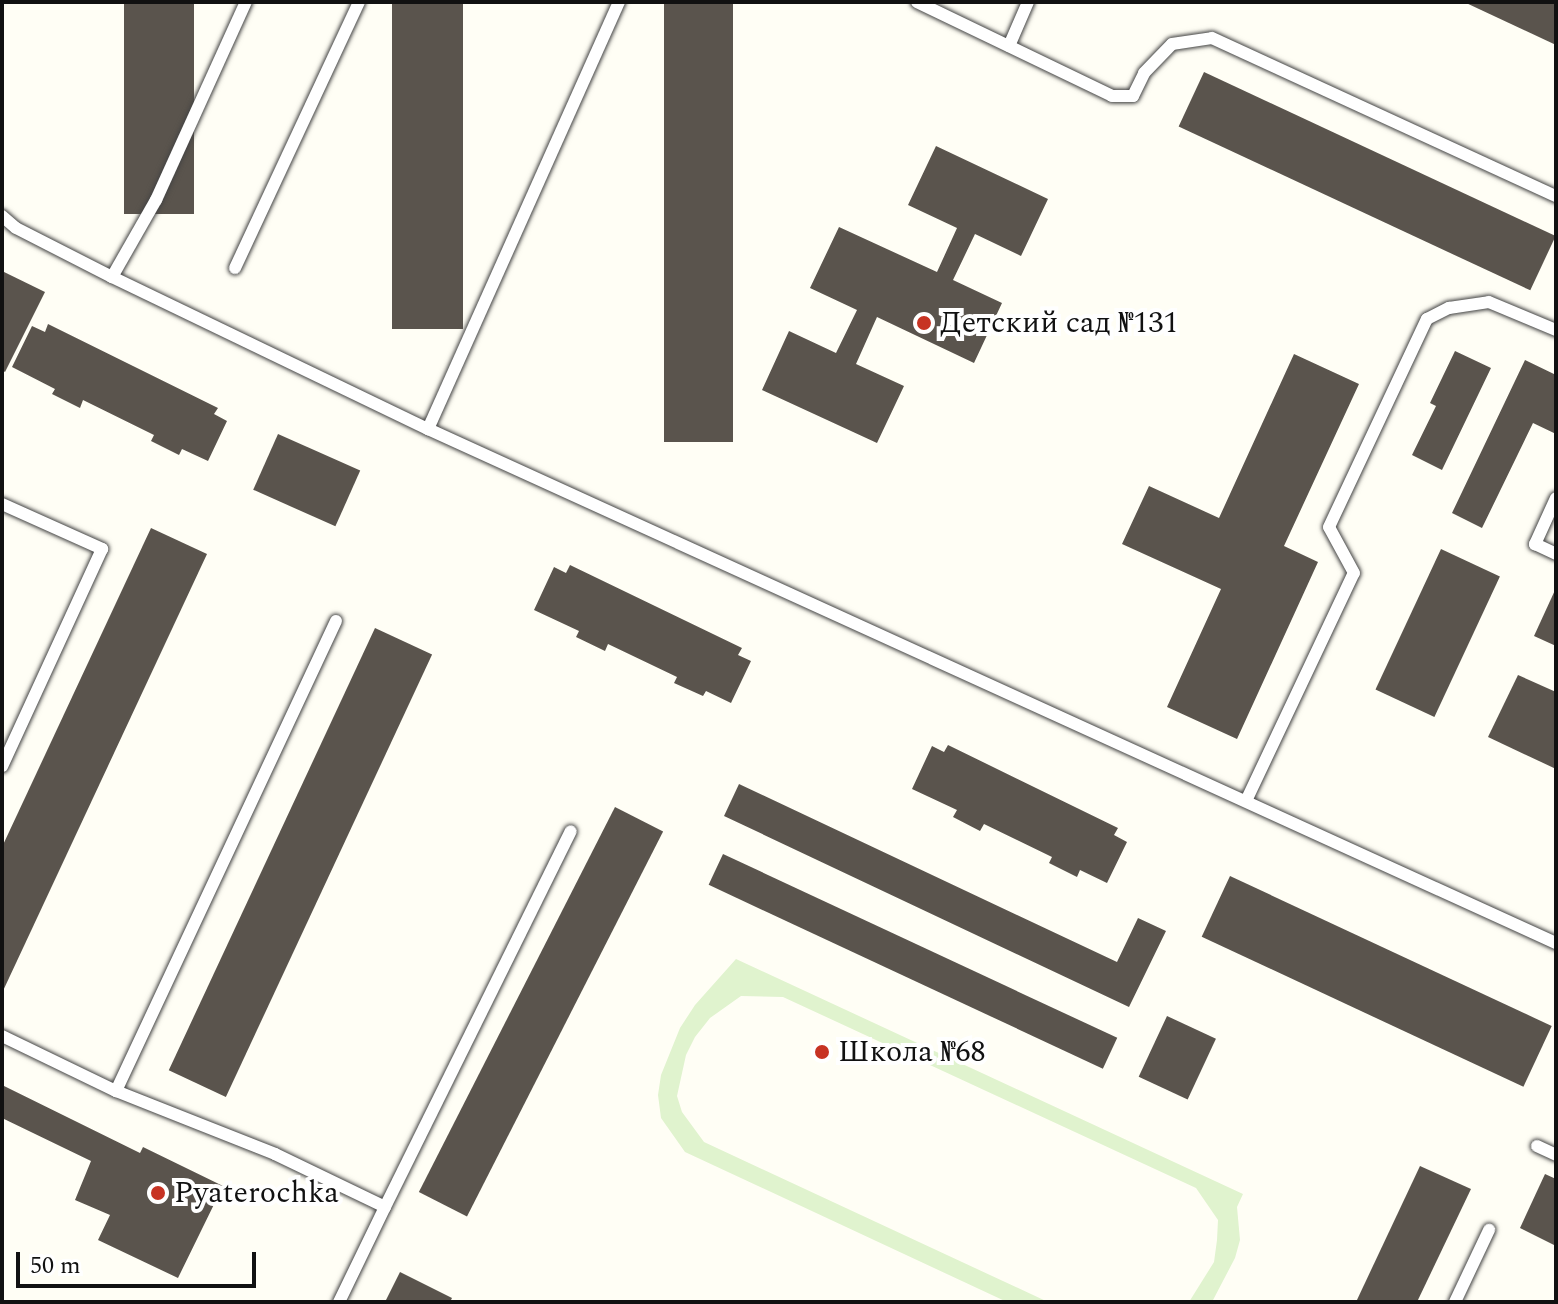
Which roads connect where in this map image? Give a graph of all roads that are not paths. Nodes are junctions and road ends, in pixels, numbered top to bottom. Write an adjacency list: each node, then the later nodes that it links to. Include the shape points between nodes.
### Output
1 (246, 2): 10 (lane, via 156,200)
2 (359, 2): 9 (lane)
3 (619, 2): 12 (lane)
4 (917, 2): 6 (lane)
5 (1028, 2): 6 (lane)
6 (1009, 46): 7 (lane, via 1112,96 1133,96 1144,73 1172,44 1212,38)
7 (1556, 196)
8 (2, 216): 10 (lane)
9 (235, 268)
10 (112, 277): 12 (lane)
11 (1556, 330): 18 (lane, via 1489,302 1449,308 1427,319 1329,527 1354,573)
12 (428, 429): 18 (lane)
13 (1556, 498): 15 (lane, via 1535,544)
14 (2, 504): 17 (lane, via 102,549)
15 (1556, 554)
16 (336, 621): 22 (lane)
17 (2, 766)
18 (1246, 801): 20 (lane)
19 (571, 831): 25 (lane)
20 (1556, 943)
21 (2, 1036): 22 (lane)
22 (116, 1091): 25 (lane, via 275,1154)
23 (1537, 1146): 24 (lane)
24 (1556, 1155)
25 (385, 1207): 27 (lane)
26 (1489, 1230): 28 (lane)
27 (339, 1302)
28 (1455, 1302)

